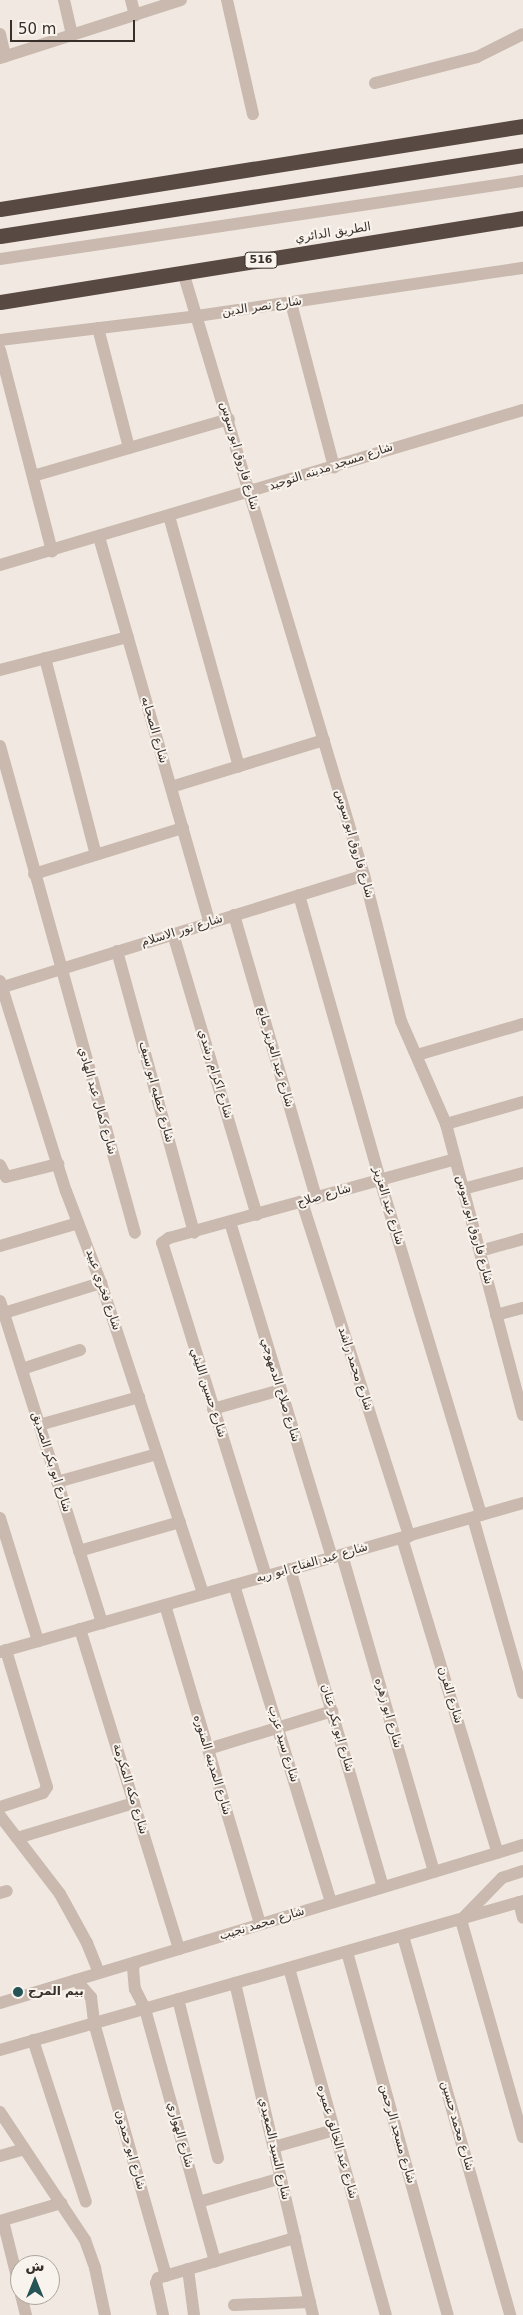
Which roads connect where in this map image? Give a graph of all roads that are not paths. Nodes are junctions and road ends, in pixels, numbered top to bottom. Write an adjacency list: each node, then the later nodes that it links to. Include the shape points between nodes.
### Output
1 (64, 0): 8 (street)
2 (132, 0): 5 (street)
3 (181, 0): 5 (street)
4 (227, 0): 11 (street)
5 (135, 15): 8 (street)
6 (0, 34): 9 (street)
7 (523, 34): 10 (street, via 477,57)
8 (72, 35): 9 (street)
9 (2, 57)
10 (375, 83)
11 (254, 114)
12 (523, 126): 15 (highway)
13 (523, 156): 17 (highway)
14 (523, 181): 18 (street)
15 (0, 209)
16 (523, 218): 20 (highway, الطريق الدائري / 516)
17 (0, 236)
18 (0, 259)
19 (523, 268): 22 (street, شارع نصر الدين)
20 (183, 272): 21 (highway, الطريق الدائري / 516); 23 (street, شارع فاروق ابو سوس)
21 (0, 302)
22 (291, 303): 23 (street, شارع نصر الدين); 30 (street)
23 (198, 316): 24 (street, شارع نصر الدين); 28 (street, شارع فاروق ابو سوس)
24 (98, 328): 25 (street, شارع نصر الدين); 29 (street)
25 (0, 340)
26 (0, 350): 31 (street)
27 (523, 410): 30 (street, شارع مسجد مدينه التوحيد)
28 (229, 420): 29 (street); 32 (street, شارع فاروق ابو سوس)
29 (129, 448): 31 (street)
30 (334, 467): 32 (street, شارع مسجد مدينه التوحيد)
31 (33, 476): 35 (street)
32 (250, 492): 33 (street, شارع مسجد مدينه التوحيد); 40 (street, شارع فاروق ابو سوس)
33 (169, 516): 34 (street, شارع مسجد مدينه التوحيد); 42 (street)
34 (99, 537): 35 (street, شارع مسجد مدينه التوحيد); 37 (street, شارع الصحابه)
35 (52, 551): 36 (street, شارع مسجد مدينه التوحيد)
36 (0, 565)
37 (128, 637): 38 (street); 43 (street, شارع الصحابه)
38 (45, 658): 39 (street); 45 (street)
39 (0, 670)
40 (324, 740): 42 (street); 47 (street, شارع فاروق ابو سوس)
41 (0, 746): 46 (street, شارع كمال عبد الهادي)
42 (239, 766): 43 (street)
43 (171, 787): 44 (street, شارع الصحابه)
44 (183, 828): 45 (street); 50 (street, شارع الصحابه)
45 (96, 854): 46 (street)
46 (34, 874): 53 (street, شارع كمال عبد الهادي)
47 (364, 875): 48 (street, شارع نور الاسلام); 56 (street, شارع فاروق ابو سوس, via 401,1021)
48 (299, 895): 49 (street, شارع نور الاسلام); 63 (street, شارع عبد العزيز)
49 (234, 915): 50 (street, شارع نور الاسلام); 65 (street, شارع عبد العزيز مانع)
50 (210, 923): 51 (street, شارع نور الاسلام)
51 (174, 934): 52 (street, شارع نور الاسلام); 67 (street, شارع اكرام رشدي)
52 (117, 951): 53 (street, شارع نور الاسلام); 71 (street, شارع عطيه ابو سيف)
53 (60, 969): 54 (street, شارع نور الاسلام); 70 (street, شارع كمال عبد الهادي)
54 (1, 985): 60 (street, شارع فخري عبيد)
55 (523, 1024): 56 (street)
56 (417, 1055): 58 (street, شارع فاروق ابو سوس)
57 (523, 1102): 58 (street)
58 (446, 1124): 59 (street, شارع فاروق ابو سوس)
59 (455, 1158): 63 (street, شارع صلاح); 64 (street, شارع فاروق ابو سوس)
60 (58, 1164): 61 (street); 69 (street, شارع فخري عبيد)
61 (2, 1171)
62 (523, 1172): 64 (street)
63 (380, 1180): 65 (street, شارع صلاح); 90 (street, شارع عبد العزيز)
64 (463, 1189): 74 (street, شارع فاروق ابو سوس)
65 (316, 1198): 66 (street, شارع صلاح)
66 (302, 1202): 67 (street, شارع صلاح); 93 (street, شارع محمد راشد)
67 (257, 1215): 68 (street, شارع صلاح)
68 (230, 1222): 71 (street, شارع صلاح); 82 (street, شارع صلاح الدمهوجي)
69 (78, 1223): 73 (street); 75 (street, شارع فخري عبيد)
70 (135, 1233)
71 (194, 1233): 84 (street, شارع حسين الليثي, via 166,1239 162,1245)
72 (523, 1239): 74 (street)
73 (0, 1246)
74 (480, 1252): 78 (street, شارع فاروق ابو سوس)
75 (101, 1283): 76 (street); 83 (street, شارع فخري عبيد)
76 (2, 1307): 80 (street, شارع ابو بكر الصديق)
77 (523, 1308): 78 (street)
78 (496, 1315): 81 (street, شارع فاروق ابو سوس)
79 (80, 1350): 80 (street)
80 (22, 1369): 86 (street, شارع ابو بكر الصديق)
81 (518, 1377): 85 (street, شارع فاروق ابو سوس)
82 (280, 1390): 84 (street); 95 (street, شارع صلاح الدمهوجي)
83 (139, 1397): 86 (street); 87 (street, شارع فخري عبيد)
84 (213, 1409): 97 (street, شارع حسين الليثي)
85 (523, 1415)
86 (39, 1425): 88 (street, شارع ابو بكر الصديق)
87 (157, 1454): 88 (street); 92 (street, شارع فخري عبيد)
88 (57, 1482): 94 (street, شارع ابو بكر الصديق)
89 (523, 1503): 90 (street, شارع عبد الفتاح ابو ريه)
90 (477, 1516): 93 (street, شارع عبد الفتاح ابو ريه); 105 (street, شارع عبد العزيز)
91 (0, 1518): 103 (street)
92 (180, 1522): 94 (street); 99 (street, شارع فخري عبيد)
93 (405, 1537): 95 (street, شارع عبد الفتاح ابو ريه); 114 (street, شارع الفرن)
94 (79, 1551): 101 (street, شارع ابو بكر الصديق)
95 (337, 1556): 96 (street, شارع عبد الفتاح ابو ريه); 116 (street, شارع ابو زهره)
96 (290, 1569): 97 (street, شارع عبد الفتاح ابو ريه); 106 (street, شارع ابو بكر عنان)
97 (266, 1576): 98 (street, شارع عبد الفتاح ابو ريه)
98 (234, 1585): 99 (street, شارع عبد الفتاح ابو ريه); 107 (street, شارع سيد عزب)
99 (203, 1594): 100 (street, شارع عبد الفتاح ابو ريه)
100 (164, 1605): 101 (street, شارع عبد الفتاح ابو ريه); 108 (street, شارع المدينه المنوره)
101 (102, 1623): 102 (street, شارع عبد الفتاح ابو ريه)
102 (80, 1629): 103 (street, شارع عبد الفتاح ابو ريه); 109 (street, شارع مكه المكرمة)
103 (38, 1641): 104 (street, شارع عبد الفتاح ابو ريه)
104 (3, 1651): 110 (street, via 47,1787 43,1793)
105 (523, 1693)
106 (332, 1711): 107 (street); 117 (street, شارع ابو بكر عنان)
107 (278, 1728): 108 (street); 119 (street, شارع سيد عزب)
108 (208, 1749): 122 (street, شارع المدينه المنوره)
109 (134, 1803): 112 (street); 124 (street, شارع مكه المكرمة)
110 (0, 1807)
111 (0, 1816): 112 (street)
112 (17, 1838): 128 (street, via 74,1918)
113 (523, 1845): 114 (street, شارع محمد نجيب)
114 (498, 1852): 116 (street, شارع محمد نجيب)
115 (523, 1871): 121 (street, via 502,1878)
116 (434, 1872): 117 (street, شارع محمد نجيب)
117 (383, 1887): 119 (street, شارع محمد نجيب)
118 (521, 1902): 120 (street); 121 (street)
119 (331, 1903): 122 (street, شارع محمد نجيب)
120 (523, 1918)
121 (461, 1920): 123 (street); 138 (street)
122 (260, 1924): 124 (street, شارع محمد نجيب)
123 (403, 1936): 125 (street); 162 (street, شارع محمد حسين)
124 (179, 1949): 126 (street, شارع محمد نجيب)
125 (347, 1952): 127 (street); 161 (street, شارع مسجد الرحمن)
126 (136, 1962): 128 (street, شارع محمد نجيب); 133 (street, شارع الهواري, via 134,1984)
127 (289, 1968): 130 (street); 139 (street, شارع عبد الخالق عميره)
128 (99, 1973): 129 (street, شارع محمد نجيب)
129 (76, 1980): 132 (street, شارع محمد نجيب); 134 (street, شارع ابو حمدون, via 90,1997)
130 (236, 1983): 131 (street); 141 (street, شارع السيد الصعيدي)
131 (178, 1999): 133 (street); 144 (street)
132 (0, 2003)
133 (145, 2008): 134 (street); 147 (street, شارع الهواري)
134 (94, 2023): 135 (street); 154 (street, شارع ابو حمدون)
135 (33, 2040): 136 (street); 146 (street)
136 (0, 2050)
137 (0, 2112): 142 (street)
138 (521, 2124): 140 (street)
139 (334, 2130): 141 (street); 160 (street, شارع عبد الخالق عميره)
140 (523, 2137)
141 (274, 2147): 145 (street, شارع السيد الصعيدي)
142 (24, 2149): 143 (street); 148 (street)
143 (0, 2156)
144 (218, 2158)
145 (281, 2178): 147 (street); 150 (street, شارع السيد الصعيدي)
146 (86, 2202)
147 (199, 2202): 152 (street, شارع الهواري)
148 (62, 2203): 149 (street); 157 (street, via 91,2254)
149 (1, 2221): 151 (street)
150 (295, 2238): 152 (street); 156 (street, شارع السيد الصعيدي)
151 (10, 2255)
152 (215, 2261): 153 (street)
153 (188, 2269): 154 (street); 159 (street)
154 (166, 2276): 158 (street, via 156,2281)
155 (234, 2305): 156 (street)
156 (312, 2309)
157 (105, 2315)
158 (162, 2315)
159 (194, 2315)
160 (384, 2315)
161 (448, 2315)
162 (510, 2315)

